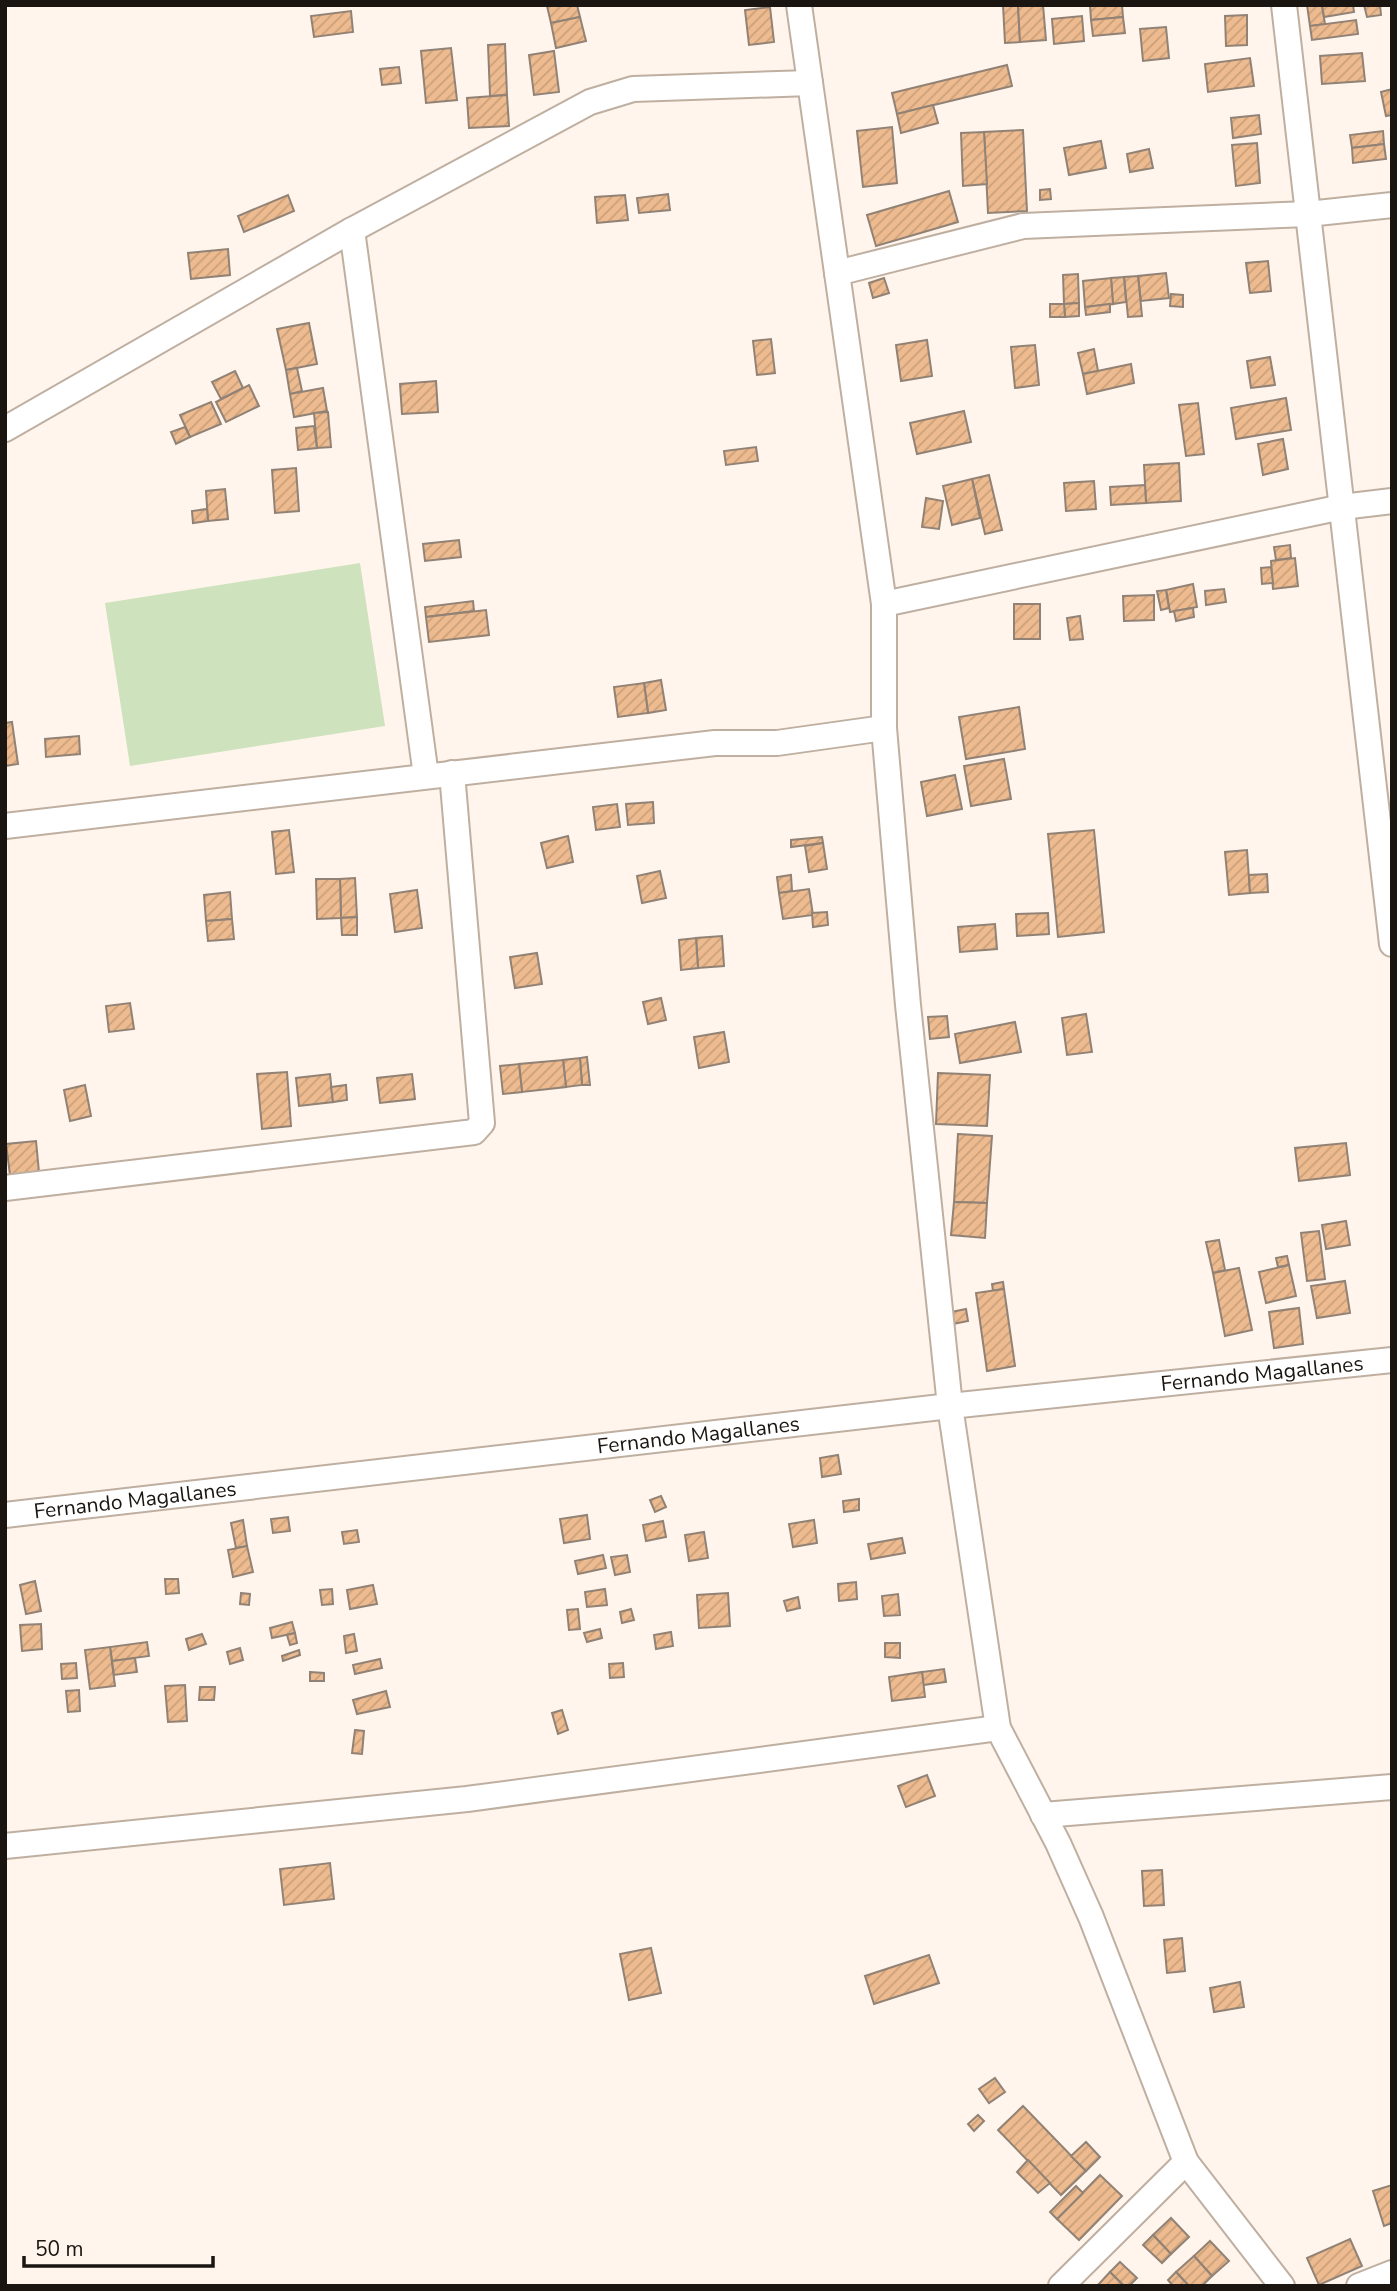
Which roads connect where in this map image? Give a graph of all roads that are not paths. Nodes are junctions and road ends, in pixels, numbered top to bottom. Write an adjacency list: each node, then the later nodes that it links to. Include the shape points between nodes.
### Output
1 (799, 5): 3 (street)
2 (1284, 5): 5 (street)
3 (810, 83): 6 (street, via 634,89 601,99); 7 (street)
4 (1392, 205): 5 (street)
5 (1308, 214): 7 (street, via 1023,226); 10 (street)
6 (352, 230): 8 (street); 14 (street)
7 (838, 273): 11 (street)
8 (5, 429)
9 (1392, 501): 10 (street)
10 (1342, 507): 11 (street); 16 (street)
11 (884, 604): 12 (street)
12 (884, 728): 13 (street, via 808,741 715,743); 19 (street)
13 (452, 773): 14 (street); 17 (street, via 482,1123 474,1132)
14 (426, 776): 15 (street)
15 (5, 826)
16 (1392, 944)
17 (5, 1188)
18 (1392, 1360): 19 (street, Fernando Magallanes)
19 (950, 1406): 20 (street, Fernando Magallanes); 21 (street)
20 (5, 1515)
21 (998, 1728): 23 (street); 24 (street, via 467,1799)
22 (1392, 1787): 23 (street)
23 (1043, 1815): 25 (street, via 1091,1917)
24 (5, 1846)
25 (1186, 2162): 27 (street); 28 (street)
26 (1392, 2273): 29 (street)
27 (1061, 2286)
28 (1282, 2286)
29 (1359, 2286)

